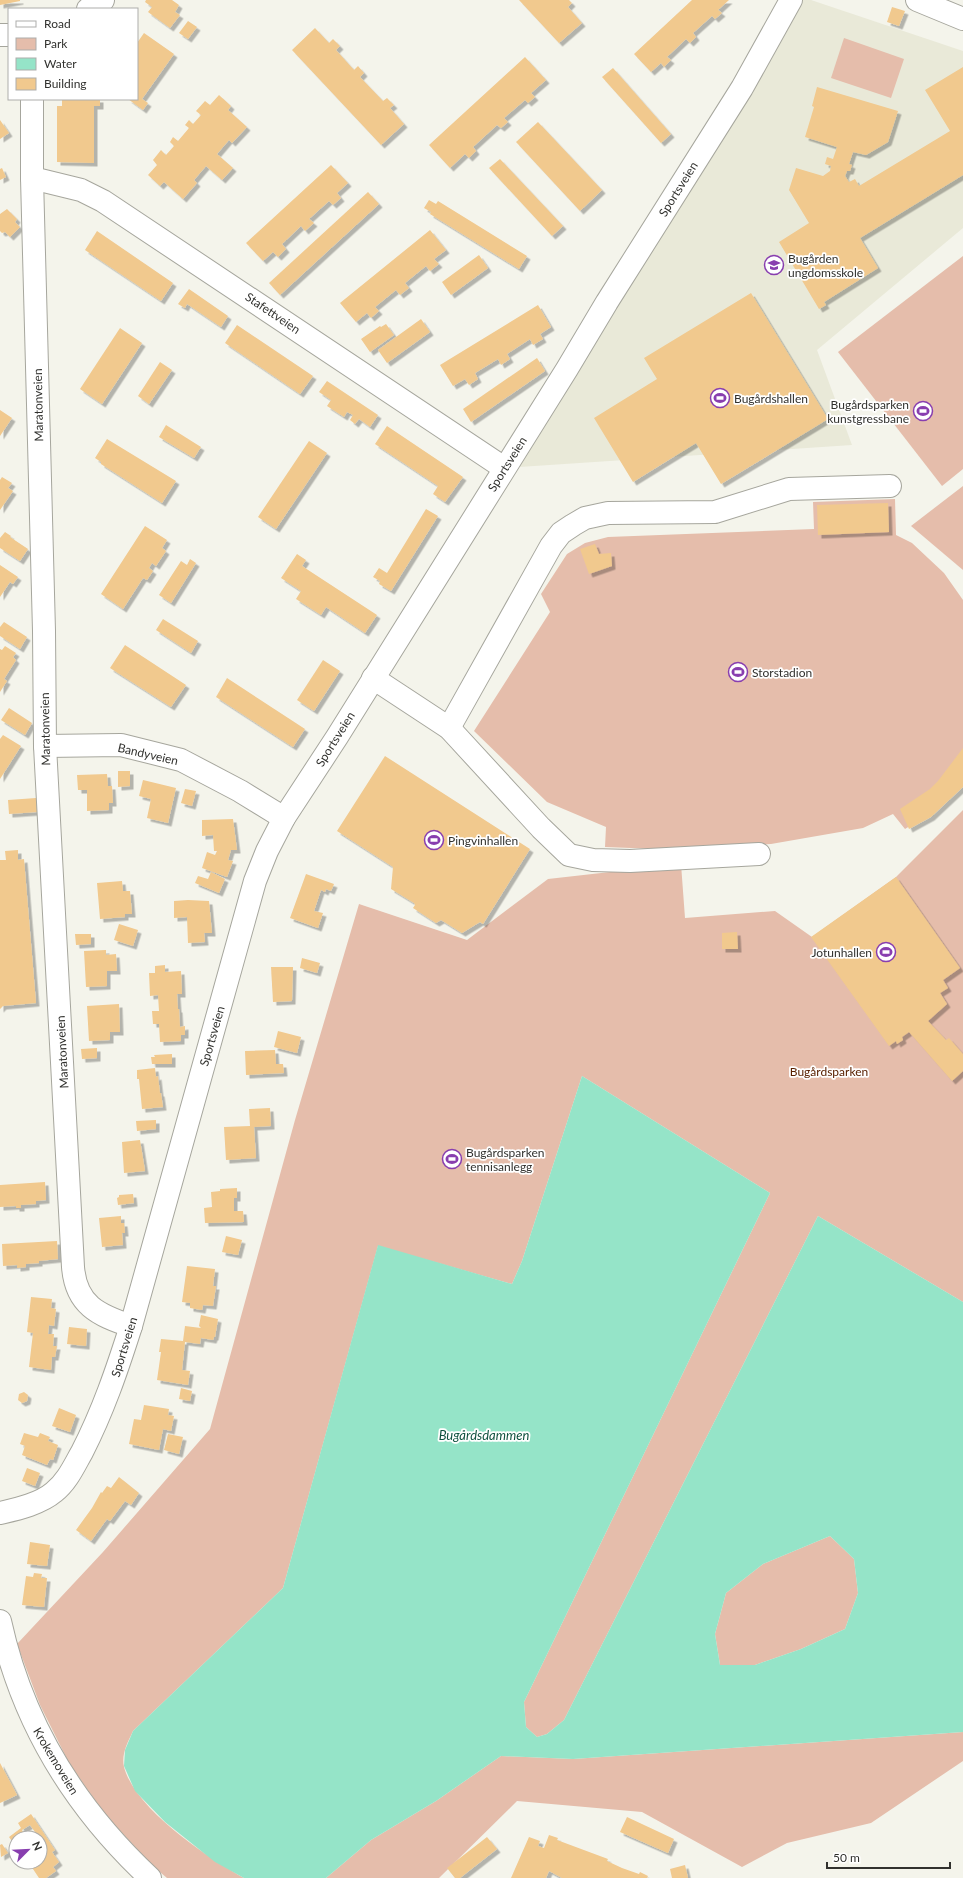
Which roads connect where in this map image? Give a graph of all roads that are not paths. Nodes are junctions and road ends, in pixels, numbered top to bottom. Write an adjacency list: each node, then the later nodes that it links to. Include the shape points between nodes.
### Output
1 (103, 0): 4 (street)
2 (791, 0): 8 (street, Sportsveien, via 742,88)
3 (917, 0): 5 (street)
4 (90, 8)
5 (963, 19)
6 (32, 100): 7 (street, Maratonveien)
7 (32, 178): 8 (street, Stafettveien, via 80,190 103,201); 12 (street, Maratonveien)
8 (504, 468): 10 (street, Sportsveien)
9 (890, 486): 11 (street, via 789,489 714,512 608,514 579,521 561,533 551,546)
10 (373, 678): 11 (street); 13 (street, Sportsveien)
11 (449, 728): 14 (street, via 569,855 593,860 630,861)
12 (45, 746): 13 (street, Bandyveien, via 120,745 181,760); 15 (street, Maratonveien, via 74,1280 78,1292 96,1312)
13 (284, 818): 15 (street, Sportsveien, via 255,882)
14 (759, 854)
15 (131, 1326): 16 (street, Sportsveien, via 108,1397 64,1483 53,1493 34,1503)
16 (0, 1513)
17 (0, 1621): 18 (street, Krokemoveien, via 25,1703 53,1760 88,1812 115,1844)
18 (150, 1878)

